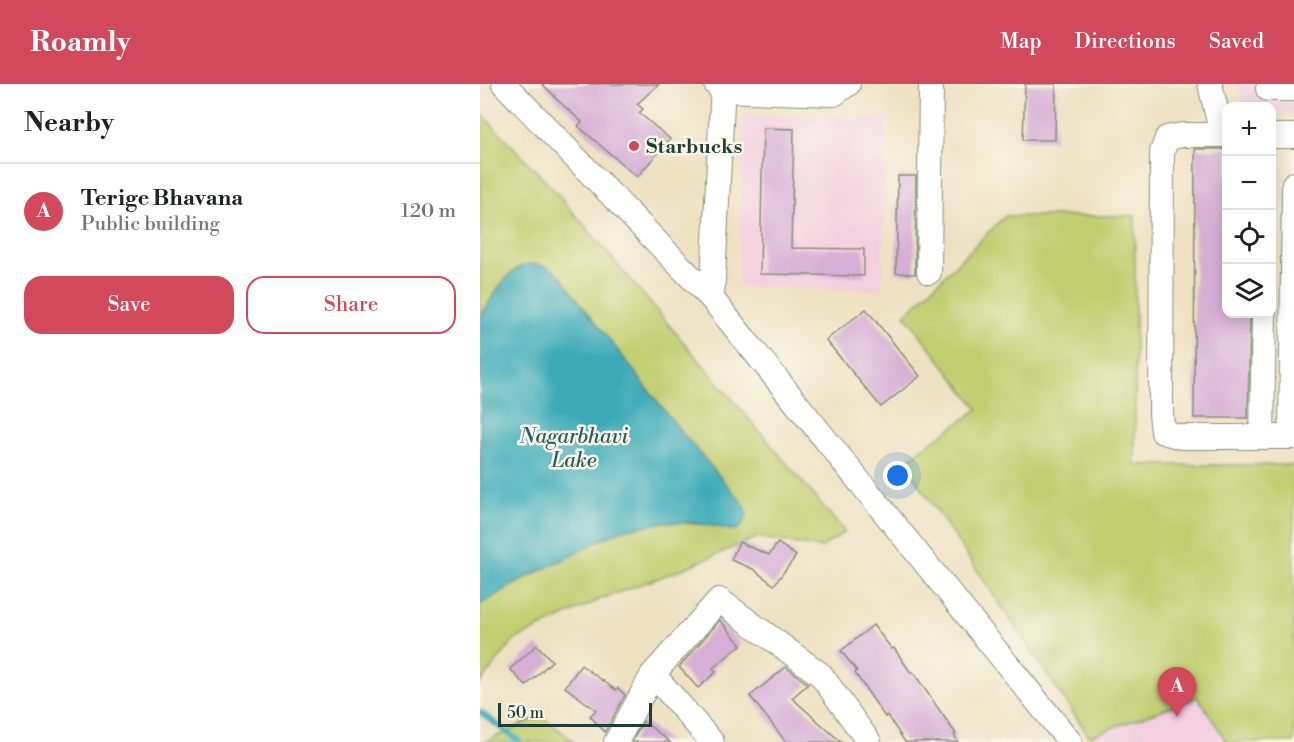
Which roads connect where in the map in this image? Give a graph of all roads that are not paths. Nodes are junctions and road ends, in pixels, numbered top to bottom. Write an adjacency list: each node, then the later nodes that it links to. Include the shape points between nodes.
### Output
1 (504, 84): 14 (street)
2 (848, 84): 5 (street, via 834,94)
3 (932, 84): 13 (street)
4 (1210, 84): 8 (street)
5 (720, 86): 14 (street)
6 (1267, 86): 7 (street)
7 (1294, 89)
8 (1222, 128)
9 (1222, 135): 16 (street, via 1167,138 1162,152 1163,432 1181,437)
10 (1276, 136): 11 (street)
11 (1294, 136)
12 (1294, 184): 17 (street)
13 (929, 272)
14 (712, 299): 22 (street)
15 (1264, 318): 16 (street)
16 (1262, 437): 17 (street)
17 (1293, 437)
18 (659, 668): 19 (street); 20 (street); 21 (street, via 719,600 821,675)
19 (616, 742)
20 (712, 742)
21 (869, 742)
22 (1070, 742)

